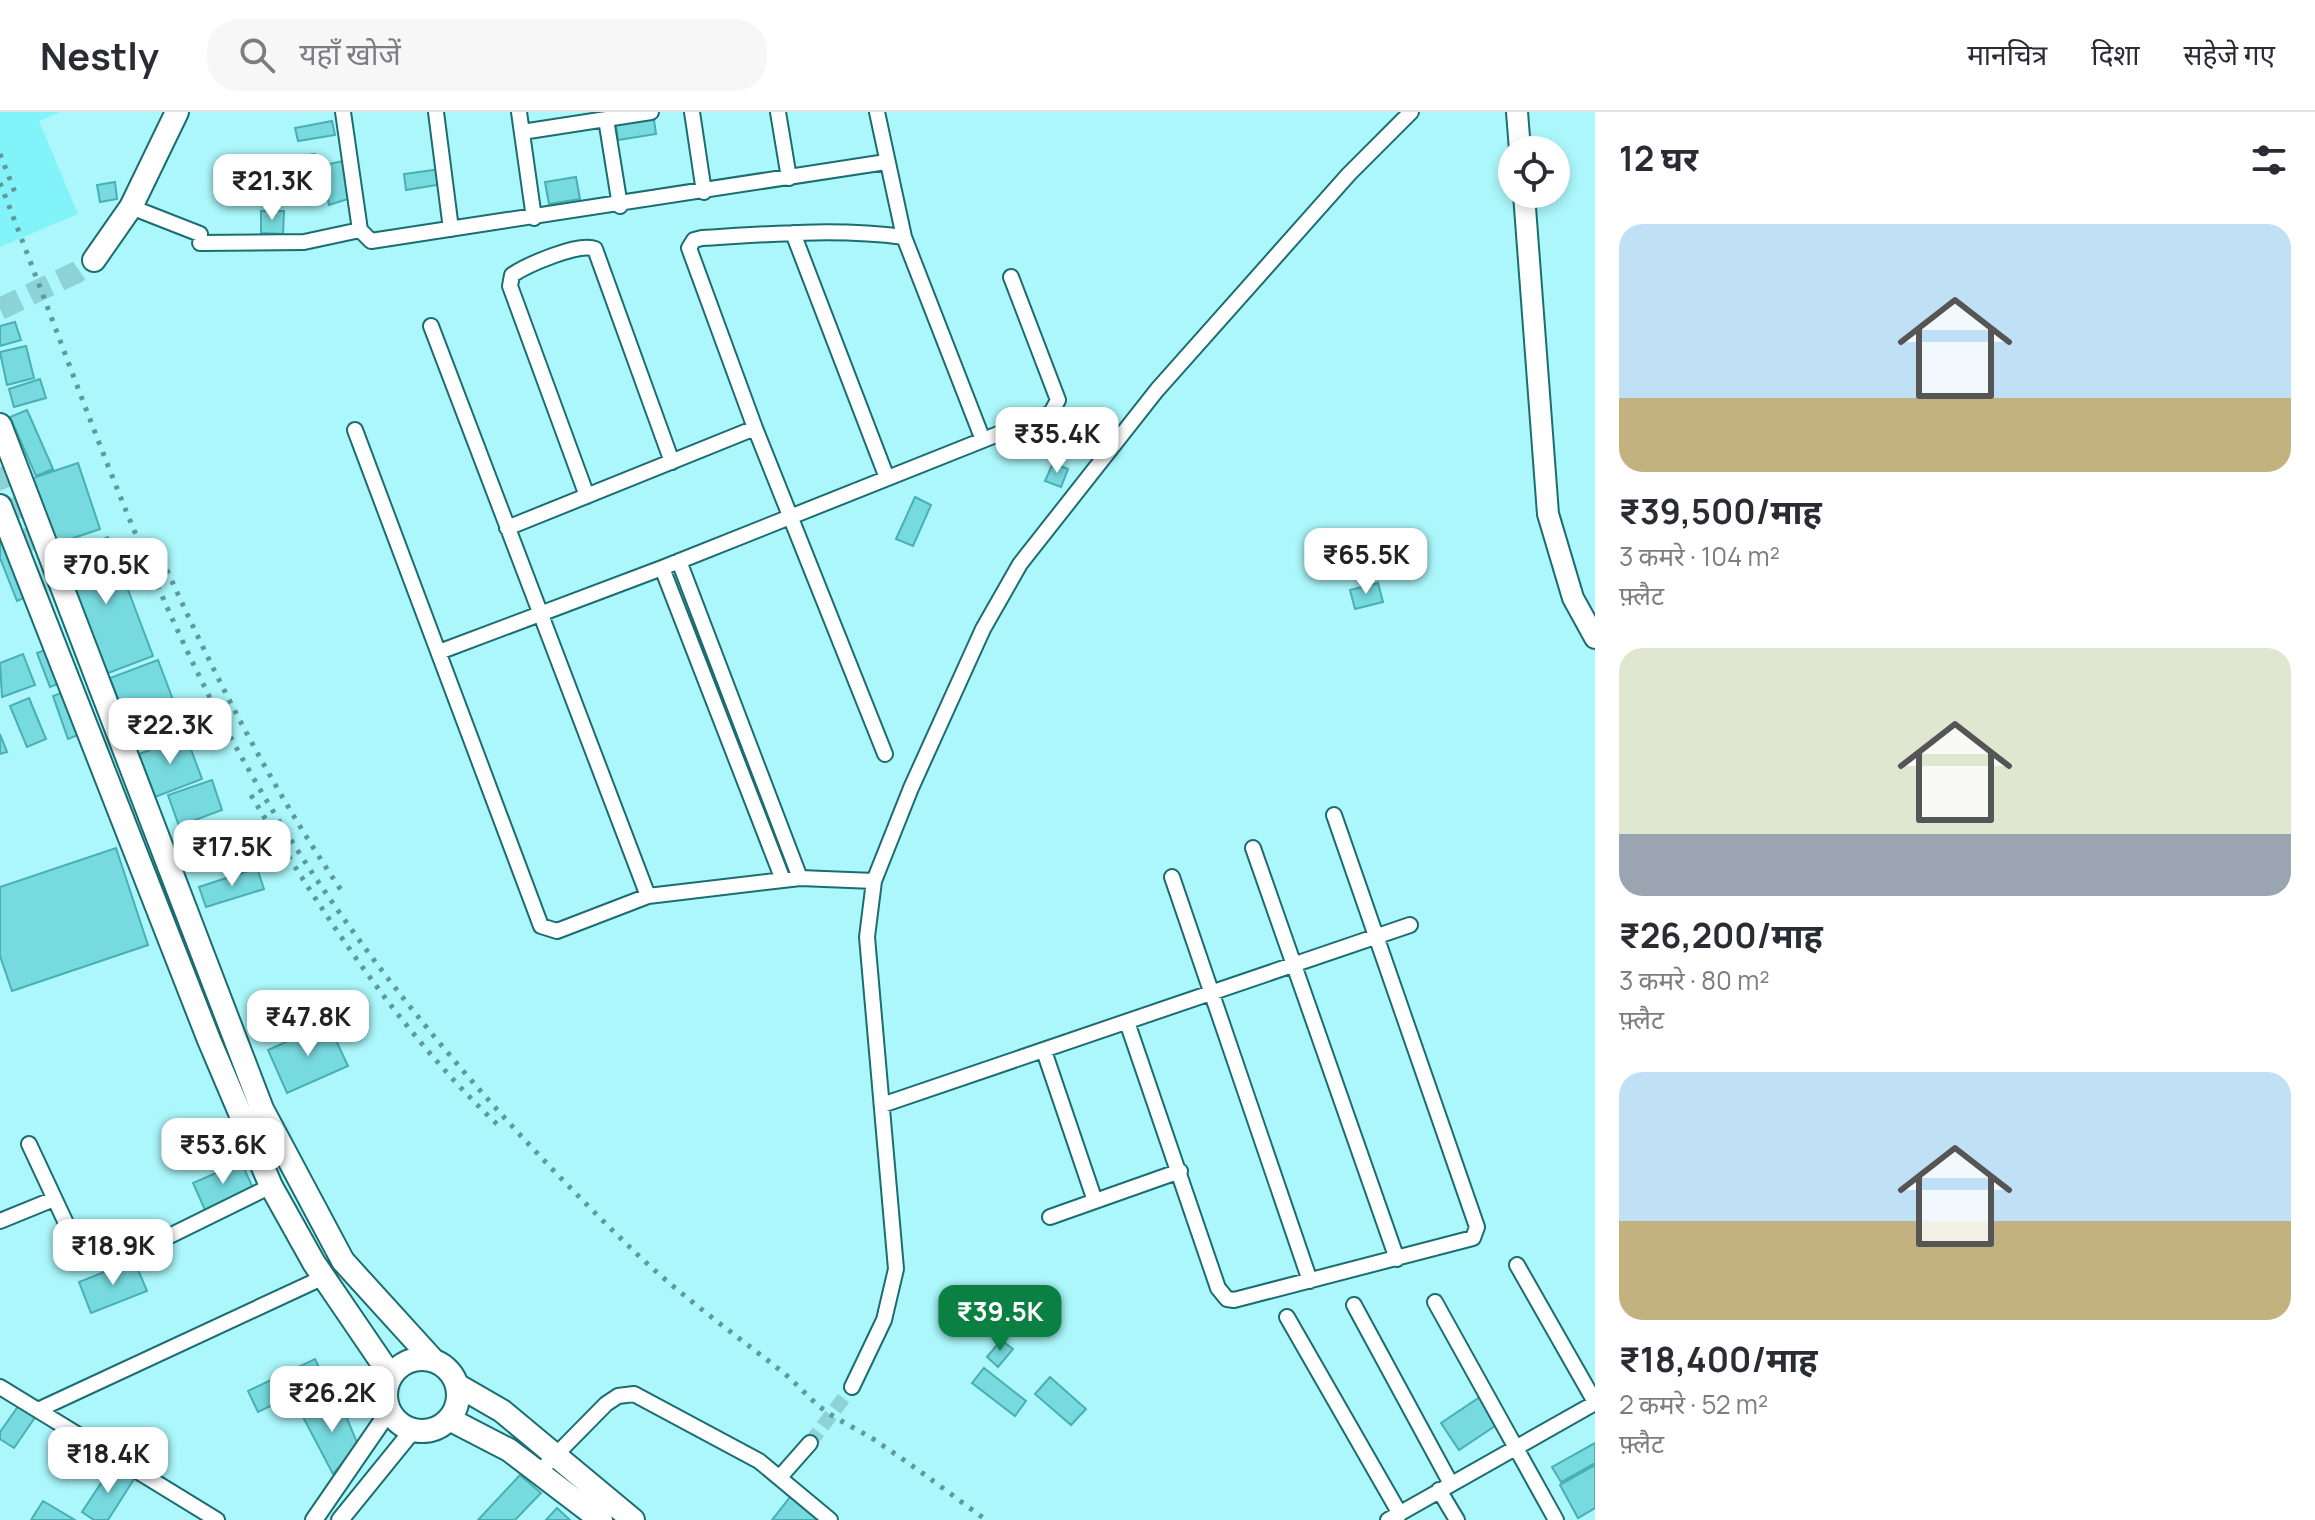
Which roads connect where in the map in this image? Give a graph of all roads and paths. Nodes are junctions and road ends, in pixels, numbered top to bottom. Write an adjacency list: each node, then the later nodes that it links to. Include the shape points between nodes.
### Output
1 (177, 112): 18 (main road)
2 (343, 112): 22 (street)
3 (436, 112): 21 (street)
4 (519, 112): 12 (street)
5 (651, 112): 11 (street)
6 (692, 112): 16 (street)
7 (778, 112): 15 (street)
8 (877, 112): 14 (street)
9 (1411, 112): 49 (street, via 1157,390 1020,564 983,629)
10 (1517, 112): 13 (main road)
11 (606, 119): 12 (street); 17 (street)
12 (522, 132): 20 (street)
13 (1519, 136)
14 (886, 162): 15 (street); 24 (street)
15 (789, 178): 16 (street)
16 (704, 192): 17 (street)
17 (620, 206): 20 (street)
18 (131, 207): 22 (street, via 200,239 304,242); 25 (main road)
19 (1525, 208): 41 (main road, via 1548,514 1573,598)
20 (534, 218): 21 (street)
21 (451, 229): 22 (street, via 377,242)
22 (360, 230)
23 (793, 233): 24 (street, via 850,231); 29 (street, via 702,238 689,248); 33 (street)
24 (904, 237): 31 (street)
25 (94, 260)
26 (1011, 277): 31 (street, via 1057,406)
27 (431, 326): 37 (street)
28 (0, 425): 72 (main road, via 262,1109 343,1261)
29 (755, 428): 32 (street); 36 (street)
30 (355, 430): 42 (street)
31 (983, 440): 33 (street)
32 (672, 462): 34 (street); 34 (street, via 595,249 569,250 522,268 512,275 510,286)
33 (887, 478): 36 (street)
34 (587, 496): 37 (street)
35 (0, 506): 60 (main road)
36 (790, 516): 38 (street); 43 (street)
37 (507, 528): 40 (street)
38 (679, 561): 39 (street); 47 (street)
39 (662, 568): 40 (street); 48 (street)
40 (539, 614): 42 (street); 50 (street)
41 (1595, 638)
42 (439, 652): 50 (street, via 541,926 557,931)
43 (885, 754)
44 (1334, 815): 52 (street)
45 (1253, 848): 53 (street)
46 (1172, 877): 54 (street)
47 (800, 878): 48 (street); 49 (street)
48 (783, 880): 50 (street)
49 (874, 881): 57 (street, via 867,937)
50 (648, 896)
51 (1410, 925): 52 (street)
52 (1376, 937): 53 (street); 65 (street, via 1477,1227 1467,1241)
53 (1295, 965): 54 (street); 65 (street)
54 (1210, 994): 55 (street); 68 (street)
55 (1127, 1022): 56 (street); 59 (street)
56 (1044, 1051): 57 (street); 62 (street)
57 (882, 1105): 76 (street, via 896,1269 884,1320)
58 (29, 1144): 61 (street)
59 (1180, 1171): 62 (street); 68 (street, via 1218,1288 1227,1299)
60 (271, 1186): 61 (street, via 137,1252 94,1260 79,1251); 67 (main road)
61 (54, 1199): 64 (street)
62 (1095, 1201): 63 (street)
63 (1050, 1217)
64 (0, 1221)
65 (1397, 1259): 68 (street)
66 (1517, 1265): 77 (street)
67 (324, 1277): 73 (main road); 78 (street)
68 (1310, 1281)
69 (1435, 1302): 83 (street)
70 (1354, 1305): 87 (street)
71 (1287, 1317): 88 (street)
72 (433, 1360): 73 (main road, via 409,1361); 74 (main road)
73 (391, 1376): 79 (main road, via 386,1388)
74 (457, 1385): 80 (main road, via 459,1398); 84 (main road, via 502,1411)
75 (0, 1387): 78 (street)
76 (852, 1387)
77 (1595, 1403): 83 (street)
78 (40, 1409): 89 (street)
79 (389, 1411): 81 (main road); 90 (street)
80 (449, 1419): 81 (main road, via 429,1431); 85 (main road)
81 (413, 1430): 91 (street)
82 (810, 1443): 86 (street)
83 (1517, 1448): 87 (street); 96 (street)
84 (557, 1456): 85 (street); 86 (street, via 606,1404 634,1394); 93 (main road)
85 (539, 1472): 92 (main road)
86 (780, 1477): 94 (street)
87 (1445, 1487): 88 (street); 95 (street)
88 (1394, 1517)
89 (217, 1520)
90 (314, 1520)
91 (340, 1520)
92 (601, 1520)
93 (633, 1520)
94 (830, 1520)
95 (1457, 1520)
96 (1556, 1520)

